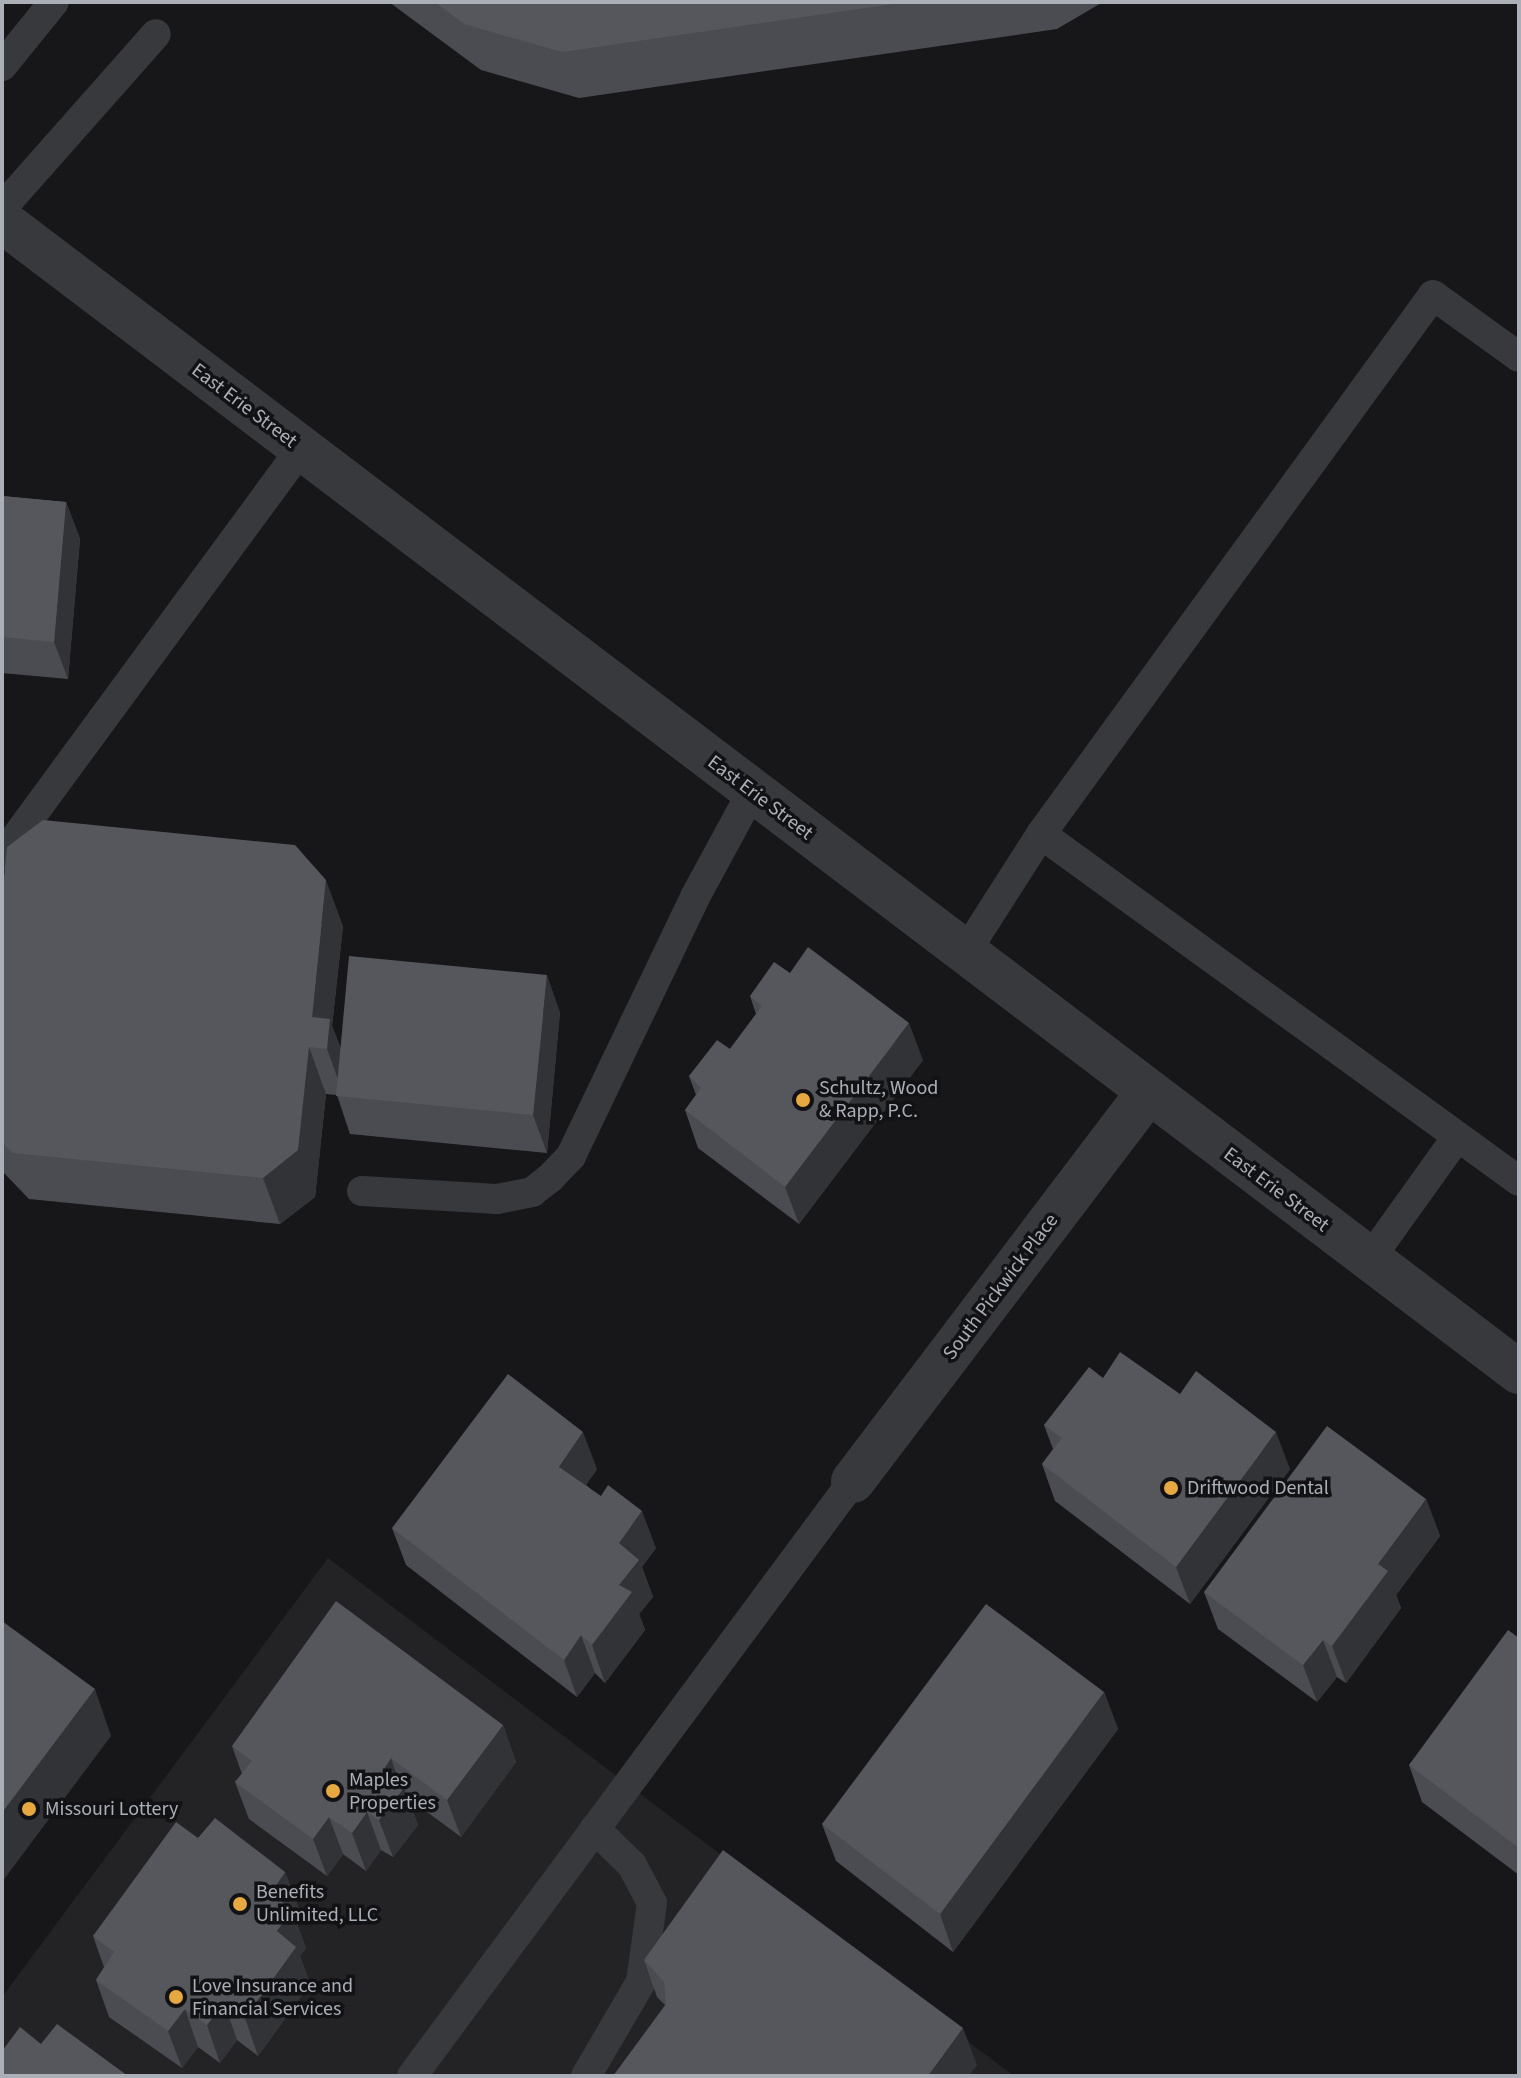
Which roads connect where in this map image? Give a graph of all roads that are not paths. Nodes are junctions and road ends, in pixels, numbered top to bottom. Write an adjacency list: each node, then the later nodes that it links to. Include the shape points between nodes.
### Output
1 (54, 2): 3 (lane)
2 (156, 34): 4 (lane)
3 (2, 66)
4 (2, 208)
5 (2, 221): 7 (street, East Erie Street)
6 (1519, 357): 9 (lane, via 1433,295)
7 (301, 449): 8 (street, East Erie Street); 10 (lane)
8 (752, 792): 11 (street, East Erie Street); 15 (lane, via 695,897 571,1156 550,1178 532,1192 497,1199)
9 (1041, 834): 11 (lane); 13 (lane)
10 (2, 856)
11 (965, 953): 12 (street, East Erie Street)
12 (1148, 1093): 16 (street, East Erie Street); 18 (street, South Pickwick Place)
13 (1457, 1137): 14 (lane); 16 (lane)
14 (1519, 1181)
15 (362, 1191)
16 (1369, 1260): 17 (street, East Erie Street)
17 (1519, 1372)
18 (853, 1481): 19 (lane)
19 (595, 1829): 20 (lane); 21 (lane, via 632,1865 652,1903 641,1982)
20 (412, 2076)
21 (586, 2076)

